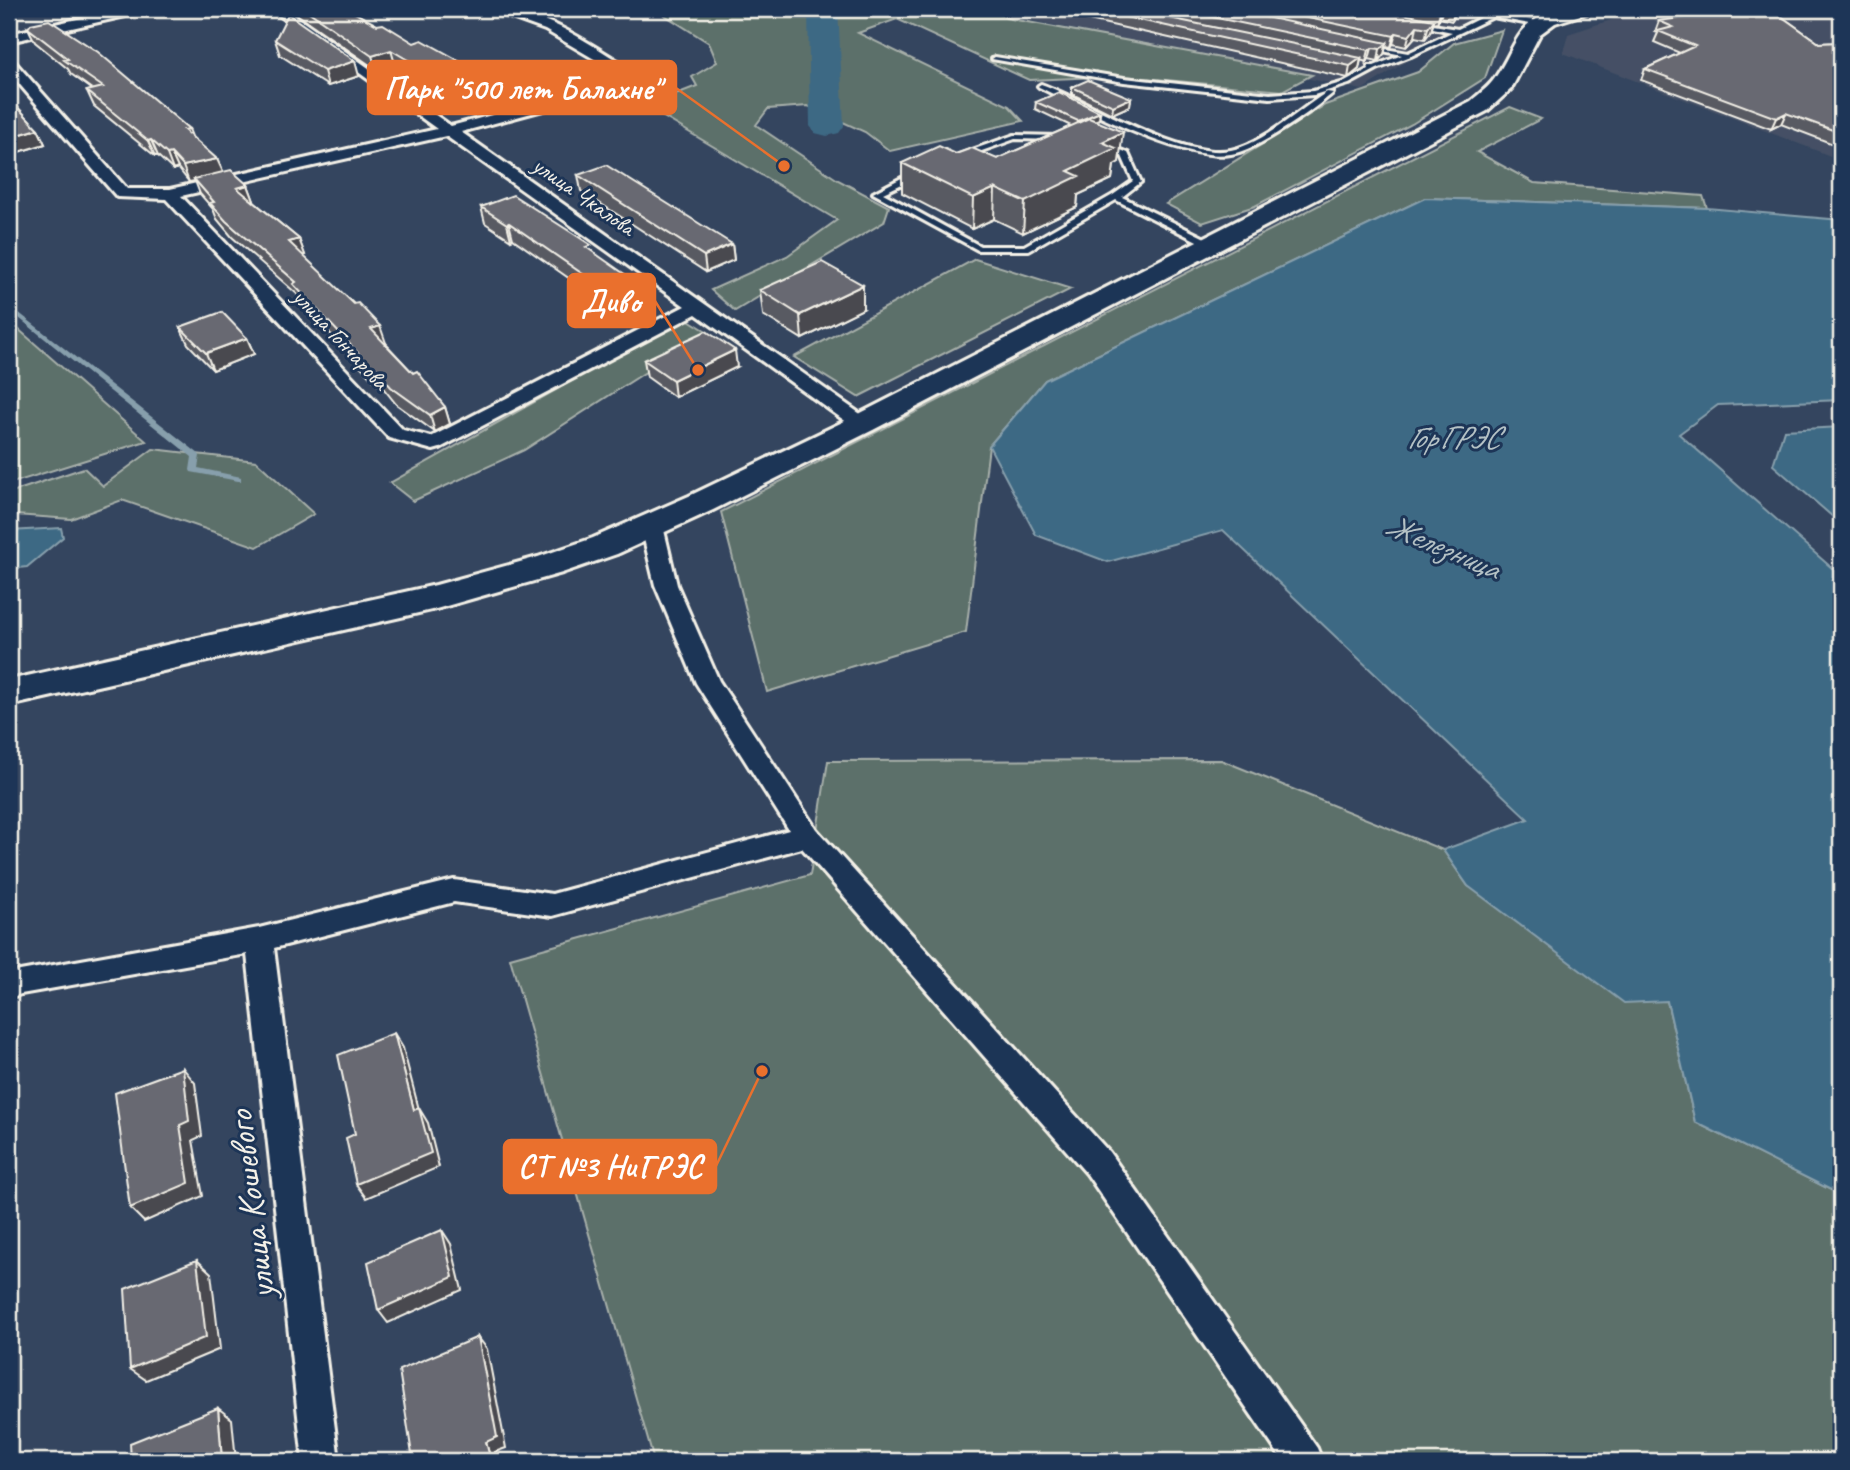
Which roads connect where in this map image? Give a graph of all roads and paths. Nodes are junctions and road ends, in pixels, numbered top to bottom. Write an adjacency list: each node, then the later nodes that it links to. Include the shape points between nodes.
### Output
1 (139, 9): 10 (street)
2 (277, 9): 19 (street, улица Чкалова)
3 (499, 9): 19 (street, via 550,27 626,72 617,86)
4 (1464, 9): 6 (lane)
5 (1580, 9): 7 (main road)
6 (1492, 15): 7 (lane); 9 (lane)
7 (1540, 17): 26 (main road, via 1503,84 1479,106)
8 (1405, 21): 9 (lane)
9 (1459, 31): 12 (lane)
10 (9, 38)
11 (1369, 46): 12 (lane)
12 (1409, 55): 16 (lane)
13 (995, 59): 17 (lane, via 1124,80 1270,96 1314,93)
14 (9, 64): 24 (street, via 123,194)
15 (1362, 65): 16 (lane)
16 (1375, 68): 17 (lane)
17 (1347, 83): 18 (lane, via 1270,134 1231,153 1153,137)
18 (1041, 86)
19 (449, 131): 24 (street); 27 (street, улица Чкалова)
20 (1073, 138): 22 (lane, via 1014,137)
21 (1095, 142): 25 (lane, via 1125,155 1137,182)
22 (954, 158)
23 (931, 167): 25 (lane, via 877,193 978,248 1026,248)
24 (170, 194): 27 (street, улица Гончарова, via 396,434 433,444)
25 (1116, 197): 26 (lane)
26 (1212, 245): 28 (main road)
27 (697, 307): 28 (street, улица Чкалова)
28 (862, 424): 29 (main road)
29 (652, 526): 30 (main road, via 551,565 448,594); 31 (street, via 666,585 708,683)
30 (9, 694)
31 (807, 836): 32 (street, via 552,905 454,891); 35 (street, via 1098,1163)
32 (259, 940): 33 (street); 34 (street, улица Кошевого)
33 (9, 986)
34 (321, 1461)
35 (1304, 1461)

